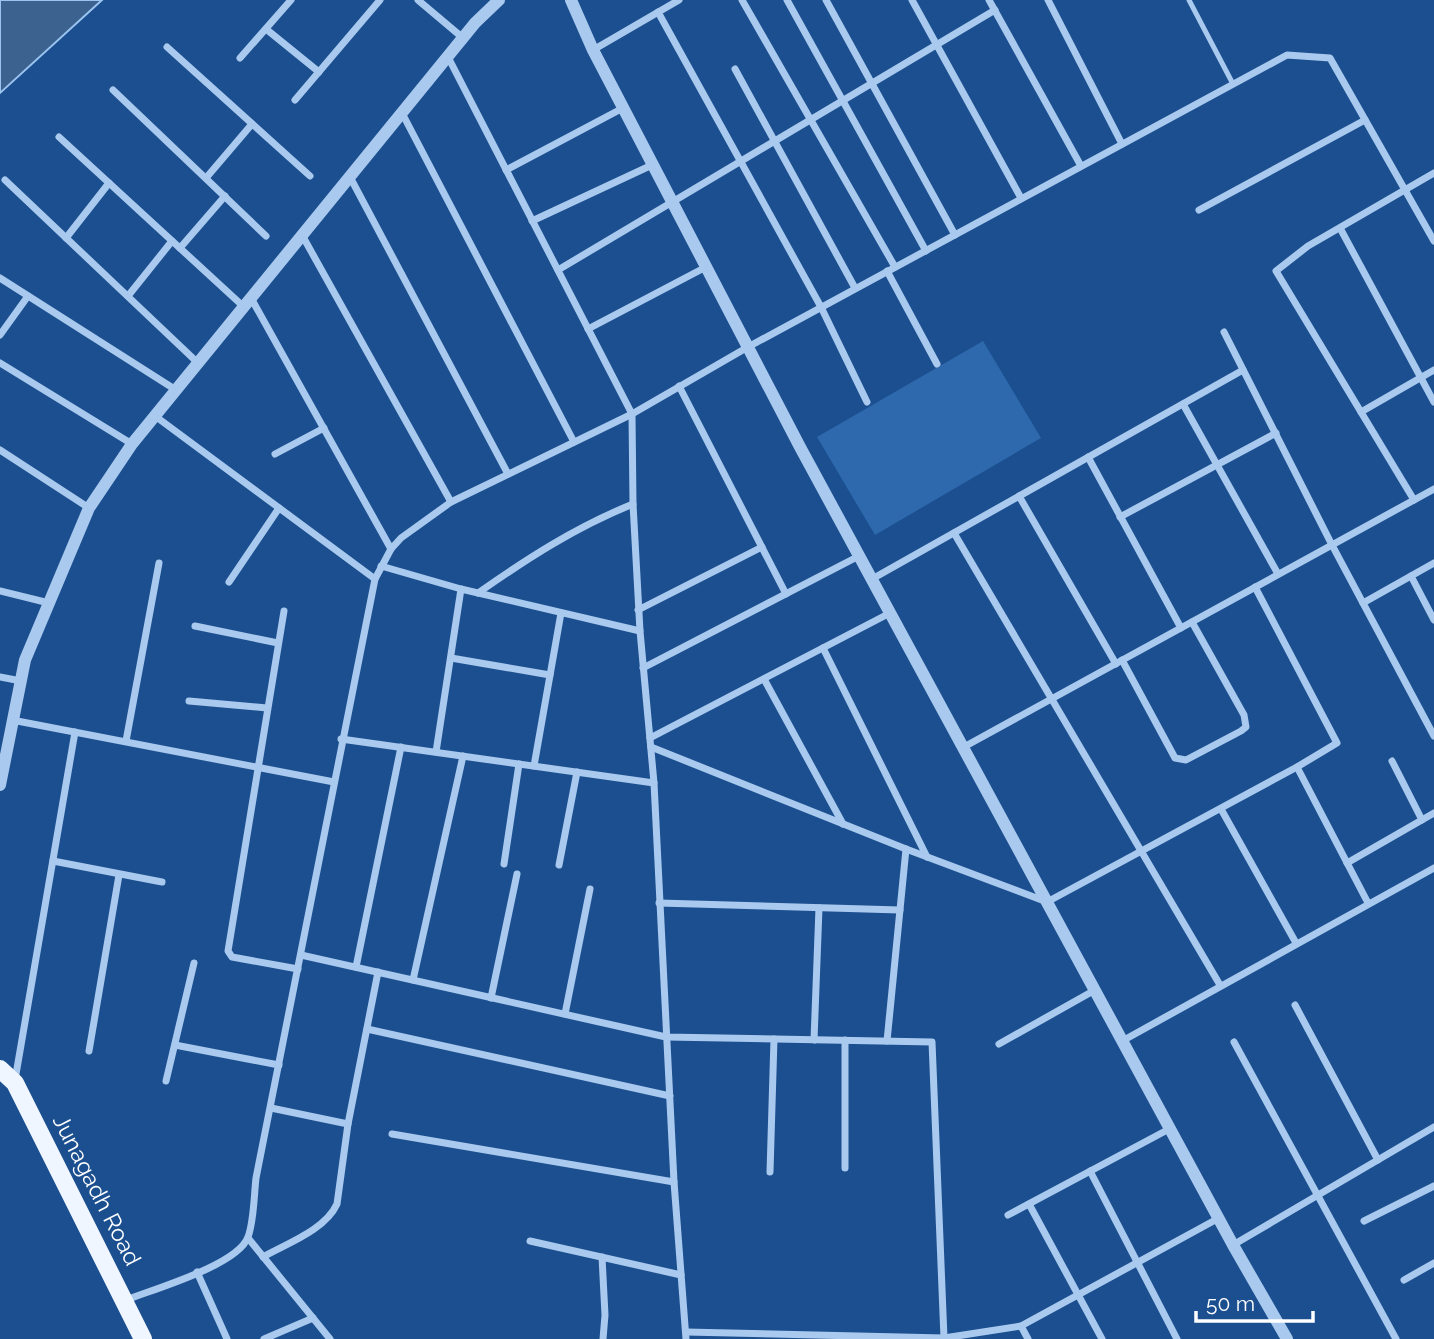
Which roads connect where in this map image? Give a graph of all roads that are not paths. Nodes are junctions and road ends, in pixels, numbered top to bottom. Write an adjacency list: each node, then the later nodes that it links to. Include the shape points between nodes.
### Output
1 (291, 0): 16 (street)
2 (380, 0): 24 (street)
3 (418, 0): 17 (street)
4 (571, 0): 20 (street)
5 (679, 0): 15 (street)
6 (742, 0): 32 (street)
7 (787, 0): 29 (street)
8 (826, 0): 25 (street)
9 (912, 0): 18 (street)
10 (989, 0): 14 (street)
11 (1048, 0): 37 (street)
12 (1189, 0): 26 (lane)
13 (494, 2): 17 (street)
14 (995, 10): 18 (street); 40 (street)
15 (658, 12): 20 (street); 38 (street)
16 (266, 29): 22 (street); 24 (street)
17 (463, 38): 21 (street)
18 (936, 44): 25 (street); 50 (street)
19 (167, 47): 34 (street)
20 (593, 50): 30 (street)
21 (447, 57): 31 (street); 41 (street)
22 (240, 58)
23 (735, 69): 36 (street)
24 (319, 72): 28 (street)
25 (872, 83): 29 (street); 55 (street)
26 (1233, 84): 33 (street, via 1287,55 1330,58); 37 (street)
27 (113, 90): 45 (street)
28 (295, 100)
29 (841, 101): 32 (street); 62 (street)
30 (623, 108): 39 (street); 41 (street)
31 (402, 113): 44 (street); 93 (street)
32 (810, 120): 36 (street); 64 (street)
33 (1365, 120): 48 (street); 52 (street)
34 (252, 124): 43 (street); 45 (street)
35 (59, 137): 47 (street)
36 (774, 141): 38 (street); 68 (street)
37 (1122, 144): 40 (street)
38 (741, 161): 51 (street); 72 (street)
39 (652, 164): 51 (street); 53 (street)
40 (1081, 166): 50 (street)
41 (506, 170): 53 (street)
42 (1434, 173): 48 (street)
43 (310, 176)
44 (350, 177): 56 (street); 99 (street)
45 (206, 178): 49 (street)
46 (5, 180): 58 (street)
47 (109, 183): 58 (street); 59 (street)
48 (1405, 190): 54 (street); 60 (street)
49 (225, 196): 57 (street); 61 (street)
50 (1021, 198): 55 (street)
51 (671, 202): 63 (street); 65 (street)
52 (1199, 210)
53 (532, 221): 65 (street)
54 (1340, 228): 82 (street); 88 (street, via 1276,271)
55 (955, 234): 62 (street)
56 (302, 235): 71 (street); 103 (street)
57 (266, 236)
58 (66, 238): 70 (street)
59 (172, 241): 61 (street); 70 (street)
60 (1434, 241)
61 (180, 248): 71 (street)
62 (926, 251): 64 (street)
63 (706, 267): 73 (street); 76 (street)
64 (895, 267): 66 (street)
65 (558, 270): 73 (street)
66 (887, 271): 68 (street); 79 (street)
67 (0, 278): 69 (street)
68 (855, 288): 72 (street)
69 (28, 296): 75 (street); 84 (street)
70 (128, 296): 78 (street)
71 (248, 302): 78 (street); 91 (street)
72 (821, 307): 76 (street); 85 (street)
73 (589, 329): 89 (street)
74 (1224, 332): 80 (street)
75 (0, 335)
76 (748, 347): 83 (street); 112 (street)
77 (0, 363): 94 (street)
78 (198, 363): 84 (street)
79 (937, 364)
80 (1243, 370): 87 (street); 92 (street)
81 (1434, 370): 82 (street)
82 (1421, 377): 86 (street); 88 (street)
83 (679, 386): 89 (street); 110 (street)
84 (176, 390): 90 (street)
85 (867, 402)
86 (1434, 402)
87 (1183, 404): 97 (street); 98 (street)
88 (1361, 412): 102 (street)
89 (632, 414): 93 (street); 104 (street)
90 (155, 416): 94 (street); 106 (street)
91 (324, 428): 96 (street); 111 (street)
92 (1276, 433): 98 (street); 109 (street)
93 (575, 442): 99 (street)
94 (132, 444): 105 (street)
95 (0, 450): 105 (street)
96 (275, 454)
97 (1088, 457): 101 (street); 107 (street)
98 (1218, 464): 107 (street); 116 (street)
99 (508, 474): 103 (street)
100 (1434, 489): 102 (street)
101 (1019, 496): 108 (street); 140 (street)
102 (1414, 499): 109 (street)
103 (451, 502): 111 (street)
104 (633, 504): 124 (street, via 592,521); 128 (street)
105 (89, 508): 126 (street)
106 (279, 508): 118 (street); 120 (street)
107 (1120, 517): 135 (street)
108 (954, 533): 119 (street); 146 (street)
109 (1332, 545): 116 (street); 127 (street)
110 (762, 547): 125 (street); 128 (street)
111 (391, 549): 115 (street)
112 (859, 556): 119 (street); 125 (street)
113 (159, 563): 154 (street)
114 (1434, 563): 117 (street)
115 (381, 566): 118 (street); 122 (street)
116 (1278, 575): 121 (street)
117 (1410, 576): 127 (street); 132 (street)
118 (375, 579): 152 (street)
119 (872, 579): 131 (street)
120 (229, 582)
121 (1255, 587): 133 (street); 164 (street, via 1336,738 1335,746)
122 (461, 589): 124 (street); 139 (street)
123 (0, 591): 126 (street)
124 (478, 593): 130 (street)
125 (786, 594): 141 (street)
126 (49, 603): 145 (street)
127 (1363, 603): 151 (street)
128 (638, 610): 136 (street)
129 (284, 611): 137 (street)
130 (561, 613): 136 (street); 142 (street)
131 (890, 613): 138 (street); 157 (street)
132 (1434, 620)
133 (1192, 622): 135 (street); 140 (street, via 1244,715 1246,727 1241,731 1186,760 1175,758)
134 (195, 626): 137 (street)
135 (1181, 628): 140 (street)
136 (639, 631): 141 (street)
137 (278, 643): 148 (street)
138 (823, 648): 144 (street); 176 (street)
139 (451, 658): 142 (street); 158 (street)
140 (1119, 662): 146 (street)
141 (643, 668): 153 (street)
142 (550, 675): 163 (street)
143 (0, 677): 145 (street)
144 (764, 679): 153 (street); 173 (street)
145 (21, 681): 149 (street)
146 (1052, 699): 157 (street); 175 (street)
147 (189, 701): 148 (street)
148 (267, 708): 162 (street)
149 (12, 720): 150 (street); 165 (street)
150 (75, 732): 154 (street); 177 (street)
151 (1434, 736)
152 (341, 738): 155 (street); 167 (street)
153 (650, 738): 156 (street)
154 (126, 741): 162 (street)
155 (401, 747): 158 (street); 194 (street)
156 (651, 747): 168 (street); 173 (street)
157 (962, 748): 186 (street)
158 (436, 752): 159 (street)
159 (463, 756): 161 (street); 197 (street)
160 (1392, 761): 172 (street)
161 (519, 764): 163 (street); 179 (street)
162 (257, 766): 167 (street); 195 (street, via 228,951 242,960)
163 (534, 766): 166 (street)
164 (1297, 767): 170 (street); 178 (street)
165 (1, 771): 169 (street)
166 (576, 772): 168 (street); 180 (street)
167 (334, 782): 192 (street)
168 (653, 783): 187 (street)
169 (0, 785)
170 (1221, 809): 175 (street); 191 (street)
171 (1434, 813): 172 (street)
172 (1422, 820): 178 (street)
173 (843, 824): 174 (street)
174 (906, 849): 176 (street); 190 (street)
175 (1141, 852): 186 (street); 198 (street)
176 (928, 857): 186 (street)
177 (53, 861): 183 (street); 217 (street)
178 (1347, 863): 188 (street)
179 (504, 864)
180 (559, 865)
181 (1434, 868): 188 (street)
182 (517, 874): 200 (street)
183 (119, 875): 184 (street); 213 (street)
184 (162, 882)
185 (590, 889): 202 (street)
186 (1047, 902): 199 (street)
187 (659, 903): 189 (street); 204 (street)
188 (1368, 903): 191 (street)
189 (819, 908): 190 (street); 206 (street)
190 (900, 910): 209 (street)
191 (1296, 943): 198 (street)
192 (301, 955): 194 (street); 195 (street)
193 (194, 963): 212 (street)
194 (356, 967): 196 (street)
195 (298, 969): 214 (street)
196 (378, 972): 197 (street); 203 (street)
197 (413, 980): 200 (street)
198 (1220, 985): 208 (street)
199 (1096, 989): 208 (street); 211 (street)
200 (491, 998): 202 (street)
201 (1295, 1005): 224 (street)
202 (565, 1014): 204 (street)
203 (367, 1029): 218 (street); 220 (street)
204 (666, 1037): 205 (street); 218 (street)
205 (774, 1039): 206 (street); 227 (street)
206 (814, 1040): 207 (street)
207 (845, 1040): 209 (street); 225 (street)
208 (1124, 1040): 222 (street)
209 (887, 1041): 251 (street, via 932,1042)
210 (1234, 1041): 230 (street)
211 (999, 1044)
212 (175, 1045): 214 (street); 216 (street)
213 (89, 1051)
214 (279, 1065): 219 (street)
215 (0, 1069): 217 (main road, Junagadh Road)
216 (166, 1081)
217 (15, 1083): 246 (main road, Junagadh Road)
218 (670, 1096): 228 (street)
219 (271, 1108): 220 (street); 235 (street)
220 (348, 1124): 238 (street, via 332,1214)
221 (1434, 1127): 224 (street)
222 (1171, 1128): 226 (street); 233 (street)
223 (392, 1134): 228 (street)
224 (1378, 1160): 230 (street)
225 (845, 1168)
226 (1090, 1171): 231 (street); 240 (street)
227 (770, 1172)
228 (674, 1182): 243 (street)
229 (1434, 1186): 234 (street)
230 (1318, 1195): 237 (street); 261 (street)
231 (1029, 1204): 232 (street); 245 (street)
232 (1008, 1214)
233 (1219, 1218): 237 (street); 240 (street)
234 (1364, 1221)
235 (248, 1238): 238 (street); 242 (street, via 232,1257)
236 (530, 1241): 239 (street)
237 (1233, 1245): 260 (street)
238 (264, 1257): 247 (street)
239 (602, 1257): 243 (street); 256 (street)
240 (1138, 1263): 245 (street); 259 (street)
241 (1434, 1263): 244 (street)
242 (197, 1272): 246 (street); 253 (street)
243 (681, 1275): 249 (street)
244 (1404, 1280)
245 (1077, 1293): 248 (street); 258 (street)
246 (126, 1300): 252 (main road, Junagadh Road)
247 (313, 1318): 254 (street); 255 (street)
248 (1021, 1326): 251 (street); 257 (street)
249 (686, 1335): 250 (street)
250 (847, 1337): 251 (street)
251 (944, 1338)
252 (143, 1339)
253 (227, 1339)
254 (264, 1339)
255 (330, 1339)
256 (603, 1339)
257 (1028, 1339)
258 (1102, 1339)
259 (1177, 1339)
260 (1287, 1339)
261 (1396, 1339)

